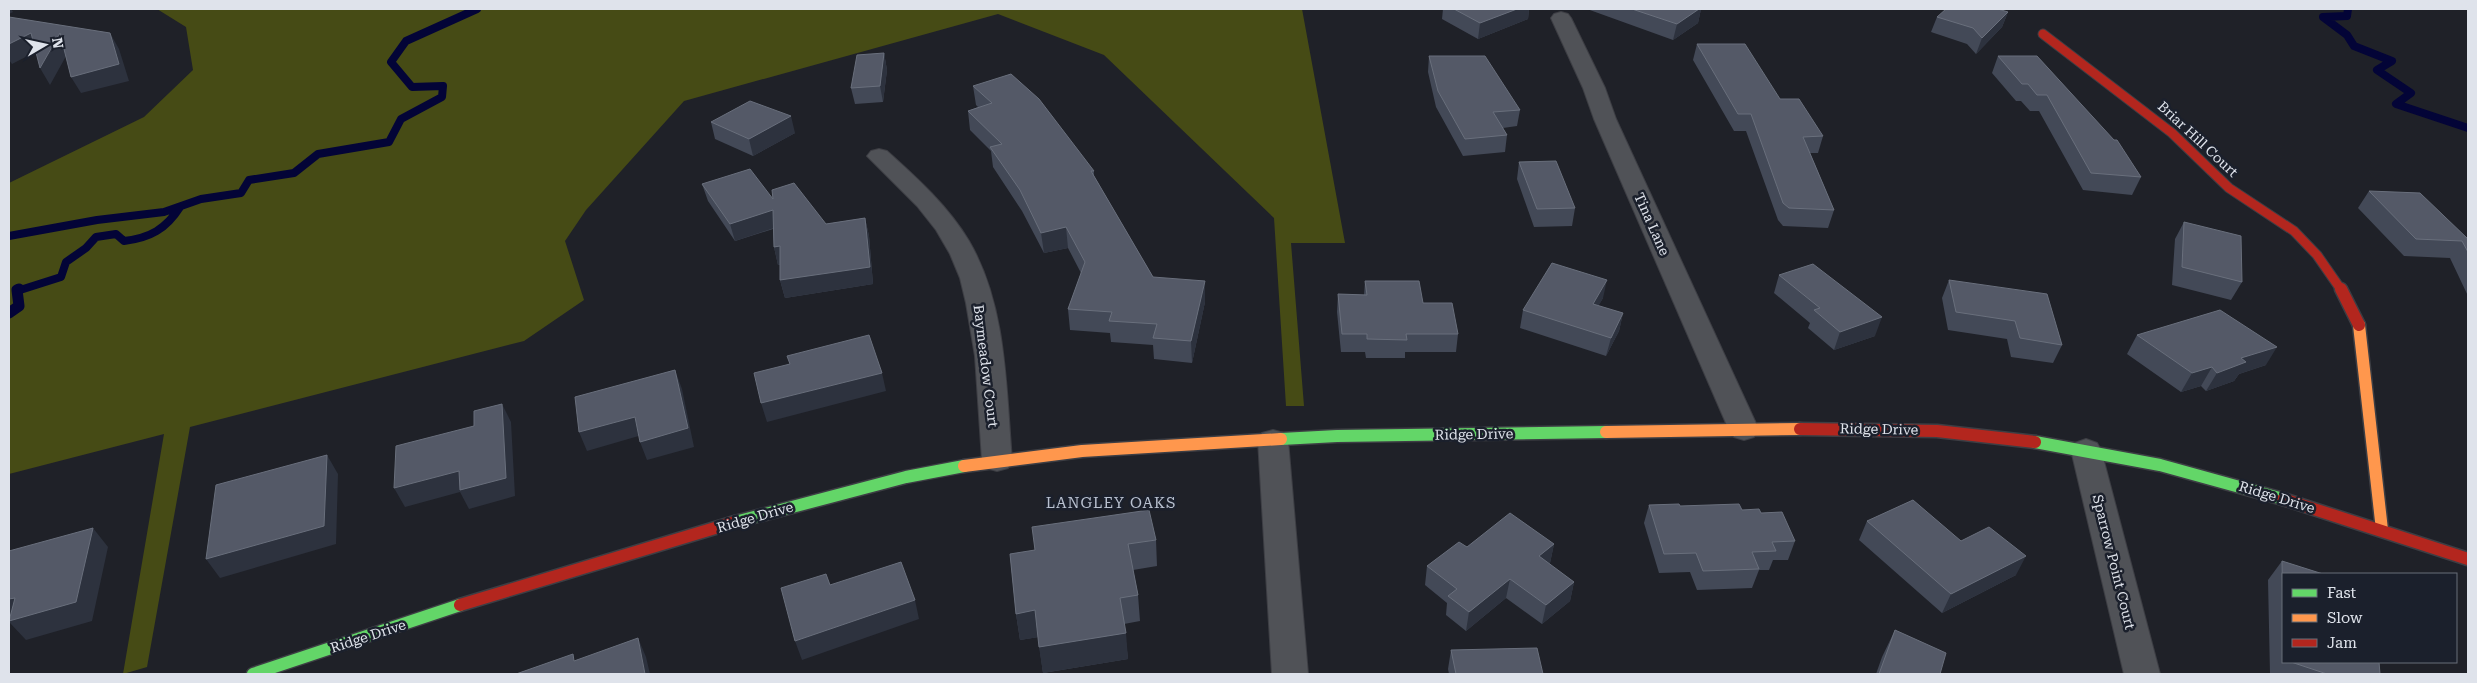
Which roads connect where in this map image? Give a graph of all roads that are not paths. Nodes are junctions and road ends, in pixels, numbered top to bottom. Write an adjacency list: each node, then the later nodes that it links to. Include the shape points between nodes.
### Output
1 (1561, 18): 4 (street, Tina Lane)
2 (2043, 34): 8 (street, Briar Hill Court, via 2151,116 2230,189 2282,222 2328,266 2346,295 2360,329)
3 (879, 156): 7 (street, Baymeadow Court, via 915,189 941,220 962,254 977,295 986,343)
4 (1744, 430): 5 (street, Ridge Drive, via 1337,436); 6 (street, Ridge Drive, via 1937,431)
5 (1273, 440): 7 (street, Ridge Drive, via 1088,450); 11 (street)
6 (2086, 450): 8 (street, Ridge Drive, via 2182,470 2272,494); 12 (street, Sparrow Point Court)
7 (997, 460): 10 (street, Ridge Drive, via 906,477 746,519 470,602)
8 (2382, 530): 9 (street, Ridge Drive)
9 (2468, 559)
10 (253, 674)
11 (1290, 674)
12 (2142, 674)

